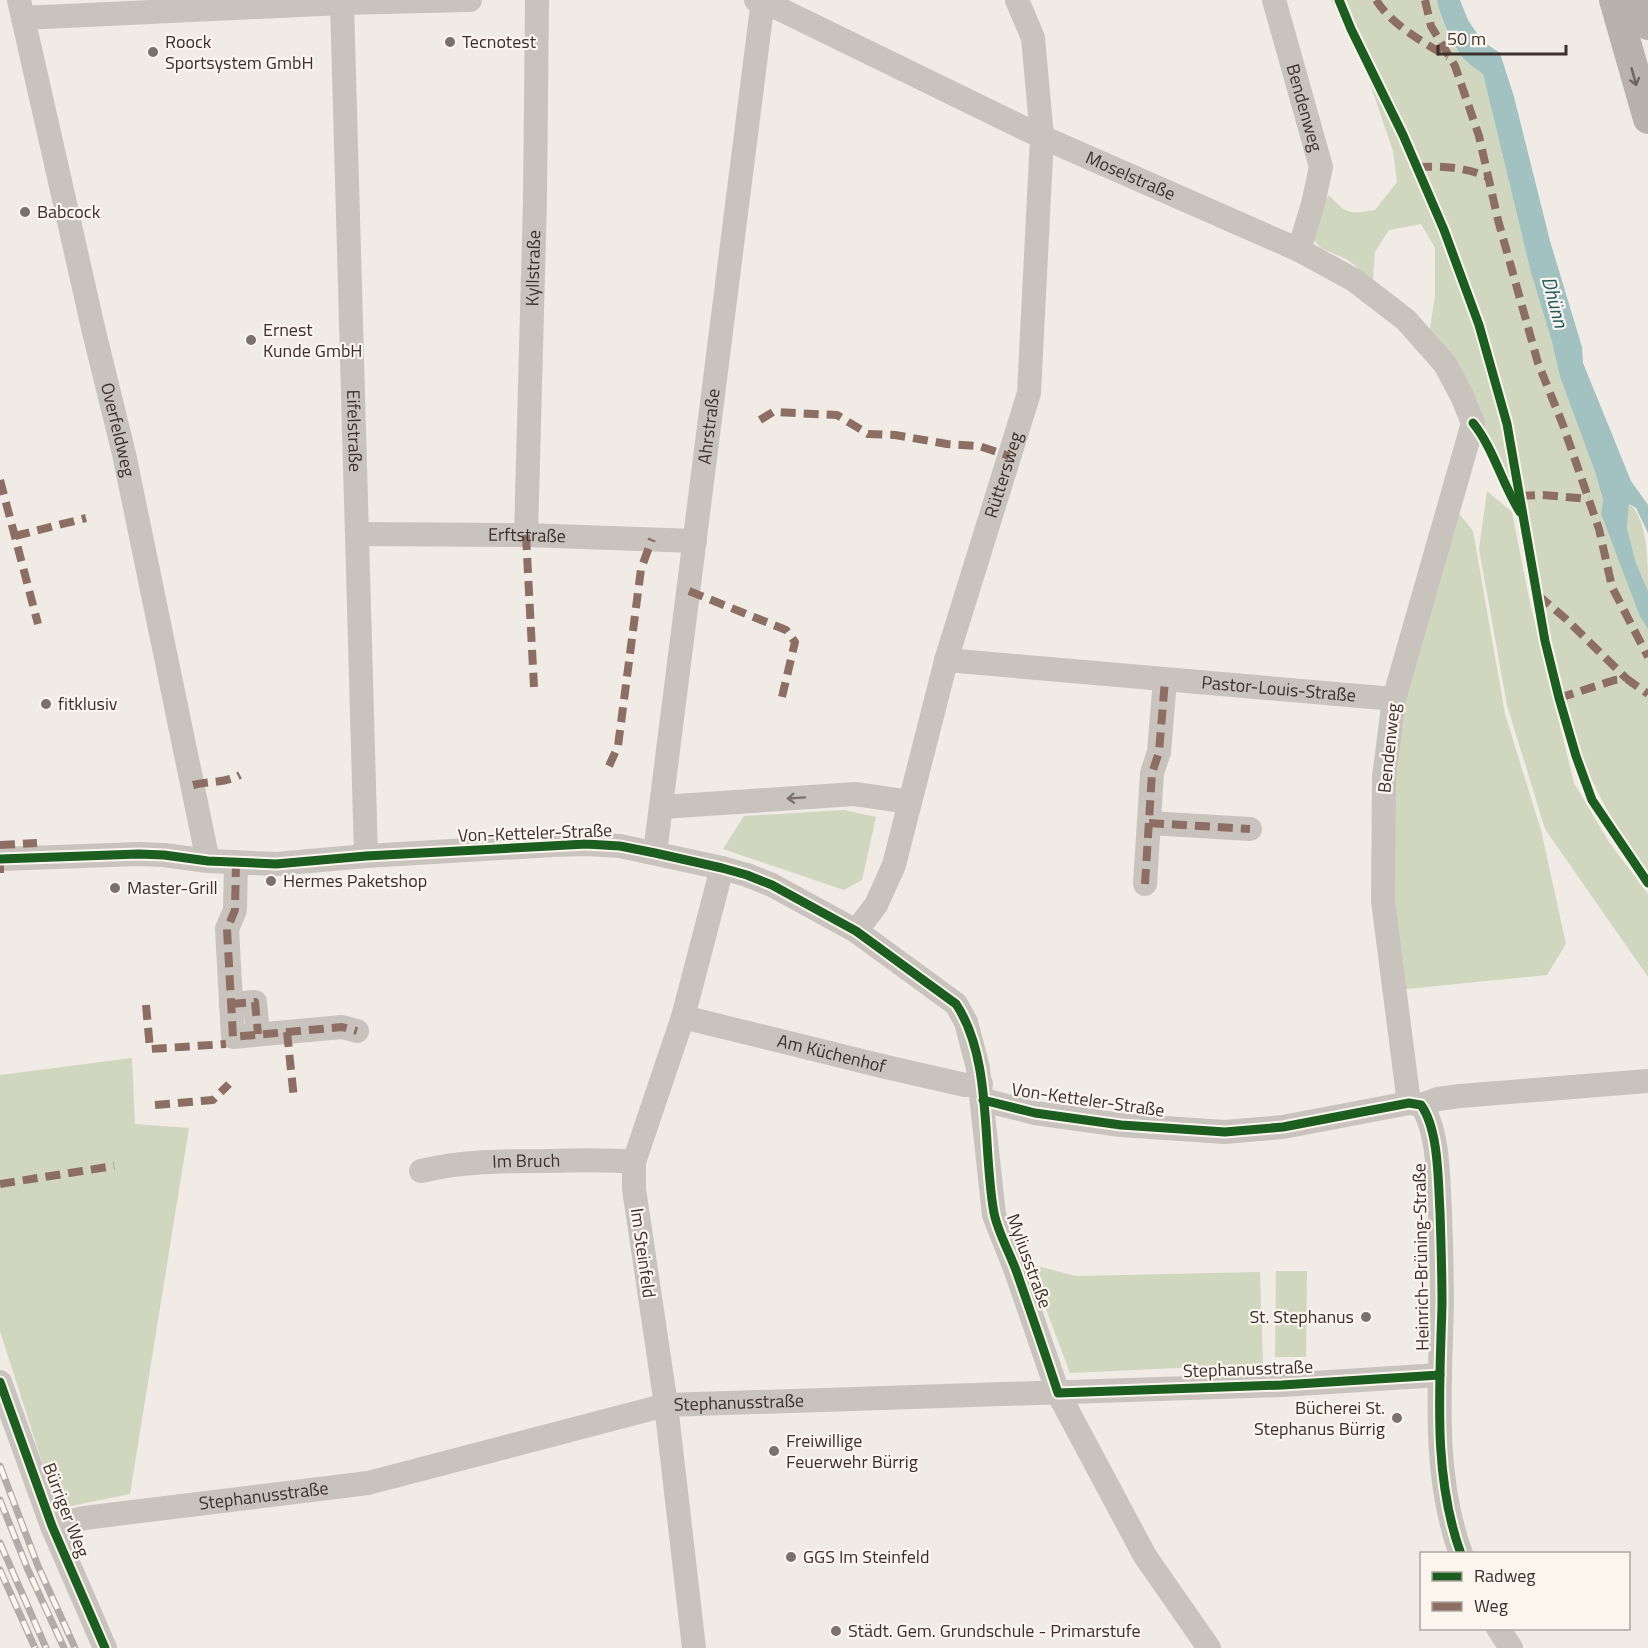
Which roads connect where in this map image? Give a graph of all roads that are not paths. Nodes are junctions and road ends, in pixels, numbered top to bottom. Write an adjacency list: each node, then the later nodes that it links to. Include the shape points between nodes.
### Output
1 (470, 0): 8 (street)
2 (537, 0): 16 (street, Kyllstraße)
3 (761, 0): 12 (street, Moselstraße); 17 (street, Ahrstraße)
4 (1017, 0): 12 (street, Rüttersweg, via 1033,38)
5 (1274, 0): 13 (street, Bendenweg, via 1321,167)
6 (1614, 0): 11 (main road, one-way to 11)
7 (1642, 0): 10 (main road)
8 (342, 3): 9 (street); 15 (street, Eifelstraße)
9 (21, 9): 28 (street, Overfeldweg, via 124,454)
10 (1648, 25)
11 (1648, 119)
12 (1042, 137): 13 (street, Moselstraße); 18 (street, Rüttersweg, via 1029,393)
13 (1299, 250): 14 (street, Moselstraße, via 1354,280 1406,321 1445,364)
14 (1465, 404): 20 (street, Bendenweg, via 1473,423)
15 (357, 534): 16 (street, Erftstraße); 26 (street, Eifelstraße)
16 (526, 535): 17 (street, Erftstraße)
17 (695, 541): 22 (street, Ahrstraße)
18 (946, 660): 19 (street, Pastor-Louis-Straße); 21 (street, Rüttersweg)
19 (1165, 680): 20 (street, Pastor-Louis-Straße); 23 (street, via 1160,752 1152,772)
20 (1394, 699): 37 (street, Bendenweg, via 1384,777 1383,901)
21 (910, 802): 22 (street, one-way to 22, via 855,794); 32 (street, Rüttersweg, via 894,865 876,905)
22 (662, 807): 25 (street, Ahrstraße)
23 (1149, 823): 24 (street); 31 (street)
24 (1250, 829)
25 (655, 853): 26 (street, Von-Ketteler-Straße, via 586,844); 30 (street, Von-Ketteler-Straße)
26 (366, 856): 29 (street, Von-Ketteler-Straße, via 276,864)
27 (0, 859): 28 (street, Von-Ketteler-Straße, via 140,854)
28 (208, 861): 29 (street, Von-Ketteler-Straße)
29 (236, 861): 34 (street, via 235,910 227,929 233,1037 342,1027)
30 (722, 868): 32 (street, Von-Ketteler-Straße, via 772,885); 33 (street, Im Steinfeld)
31 (1145, 884)
32 (856, 931): 36 (street, Von-Ketteler-Straße, via 956,1004 966,1022)
33 (684, 1017): 36 (street, Am Küchenhof); 38 (street, Im Steinfeld)
34 (357, 1031)
35 (1648, 1081): 37 (street, Von-Ketteler-Straße, via 1460,1096)
36 (982, 1092): 37 (street, Von-Ketteler-Straße, via 1035,1113 1225,1132 1283,1127); 42 (street, Myliusstraße, via 994,1215)
37 (1415, 1104): 40 (street, Heinrich-Brüning-Straße, via 1426,1113 1438,1180)
38 (634, 1162): 39 (street, Im Bruch, via 493,1161 450,1164); 43 (street, Im Steinfeld, via 634,1189)
39 (422, 1171)
40 (1440, 1375): 42 (street, Stephanusstraße); 45 (street, Heinrich-Brüning-Straße, via 1443,1476)
41 (0, 1382): 44 (street, Bürriger Weg)
42 (1058, 1393): 43 (street, Stephanusstraße); 49 (street, Myliusstraße, via 1146,1556)
43 (666, 1405): 44 (street, Stephanusstraße, via 368,1483 84,1518); 48 (street, Im Steinfeld)
44 (52, 1526): 47 (street, Bürriger Weg)
45 (1460, 1552)
46 (1499, 1630): 50 (street)
47 (105, 1648)
48 (694, 1648)
49 (1209, 1648)
50 (1511, 1648)

